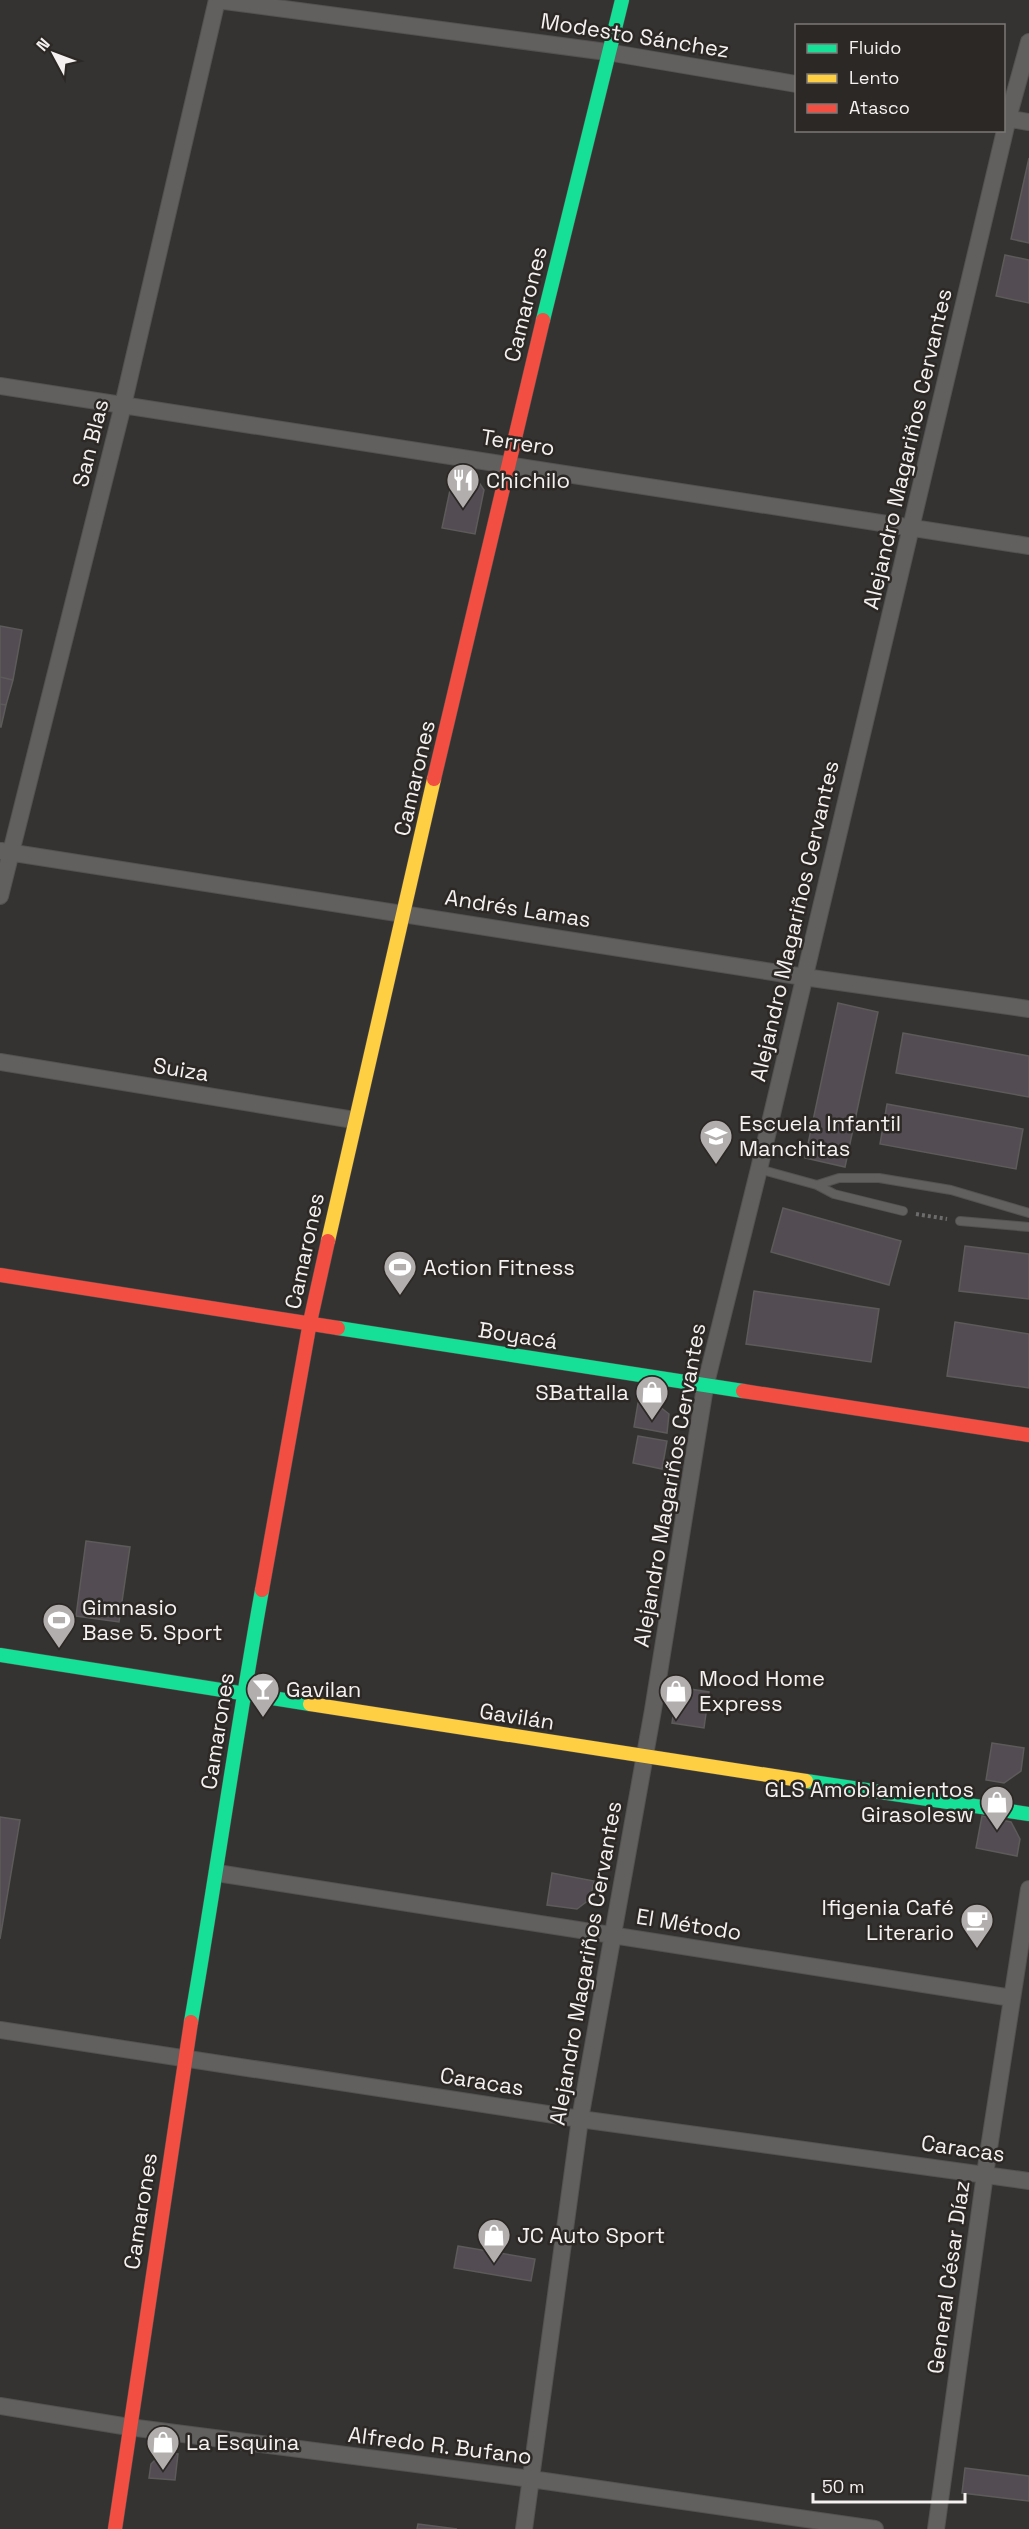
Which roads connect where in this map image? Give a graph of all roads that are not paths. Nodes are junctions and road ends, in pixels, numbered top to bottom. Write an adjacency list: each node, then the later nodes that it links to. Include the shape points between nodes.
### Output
1 (217, 0): 4 (street, Modesto Sánchez); 10 (street, San Blas)
2 (622, 0): 4 (street, Camarones)
3 (1029, 42): 6 (street, Alejandro Magariños Cervantes)
4 (607, 52): 5 (street, Modesto Sánchez); 11 (street, Camarones)
5 (795, 84)
6 (1006, 118): 7 (street)
7 (1029, 122)
8 (1003, 132): 12 (street, Alejandro Magariños Cervantes)
9 (0, 386): 10 (street, Terrero)
10 (123, 405): 11 (street, Terrero); 14 (street, San Blas)
11 (508, 463): 12 (street, Terrero); 16 (street, Camarones)
12 (911, 529): 13 (street, Terrero); 17 (street, Alejandro Magariños Cervantes)
13 (1029, 546)
14 (5, 852): 15 (street, San Blas); 16 (street, Andrés Lamas)
15 (0, 896)
16 (405, 912): 17 (street, Andrés Lamas); 20 (street, Camarones)
17 (804, 977): 18 (street, Andrés Lamas); 21 (street, Alejandro Magariños Cervantes)
18 (1029, 1009)
19 (0, 1062): 20 (street, Suiza)
20 (354, 1120): 28 (street, Camarones)
21 (759, 1169): 22 (lane); 29 (street, Alejandro Magariños Cervantes)
22 (817, 1185): 23 (lane, via 834,1194); 24 (lane, via 839,1179 879,1178 951,1190)
23 (903, 1211)
24 (1029, 1213)
25 (960, 1221): 26 (lane)
26 (1029, 1227)
27 (0, 1275): 28 (street, Boyacá)
28 (310, 1322): 29 (street, Boyacá); 32 (street, Camarones)
29 (705, 1387): 30 (street, Boyacá); 33 (street, Alejandro Magariños Cervantes)
30 (1029, 1435)
31 (0, 1655): 32 (street, Gavilán)
32 (244, 1695): 33 (street, Gavilán); 35 (street, Camarones)
33 (644, 1757): 34 (street, Gavilán); 37 (street, Alejandro Magariños Cervantes)
34 (1029, 1814)
35 (218, 1873): 37 (street, El Método); 40 (street, Camarones)
36 (1029, 1889): 38 (street, General César Díaz)
37 (614, 1935): 38 (street, El Método); 41 (street, Alejandro Magariños Cervantes)
38 (1012, 1998): 42 (street, General César Díaz)
39 (0, 2030): 40 (street, Caracas)
40 (186, 2058): 41 (street, Caracas); 45 (street, Camarones)
41 (580, 2119): 42 (street, Caracas); 46 (street, Alejandro Magariños Cervantes)
42 (985, 2174): 43 (street, Caracas); 50 (street, General César Díaz)
43 (1029, 2181)
44 (0, 2406): 45 (street, Alfredo R. Bufano)
45 (129, 2427): 46 (street, Alfredo R. Bufano); 47 (street, Camarones)
46 (531, 2479): 48 (street, Alejandro Magariños Cervantes); 49 (street, Alfredo R. Bufano)
47 (115, 2529)
48 (524, 2529)
49 (875, 2529)
50 (936, 2529)

